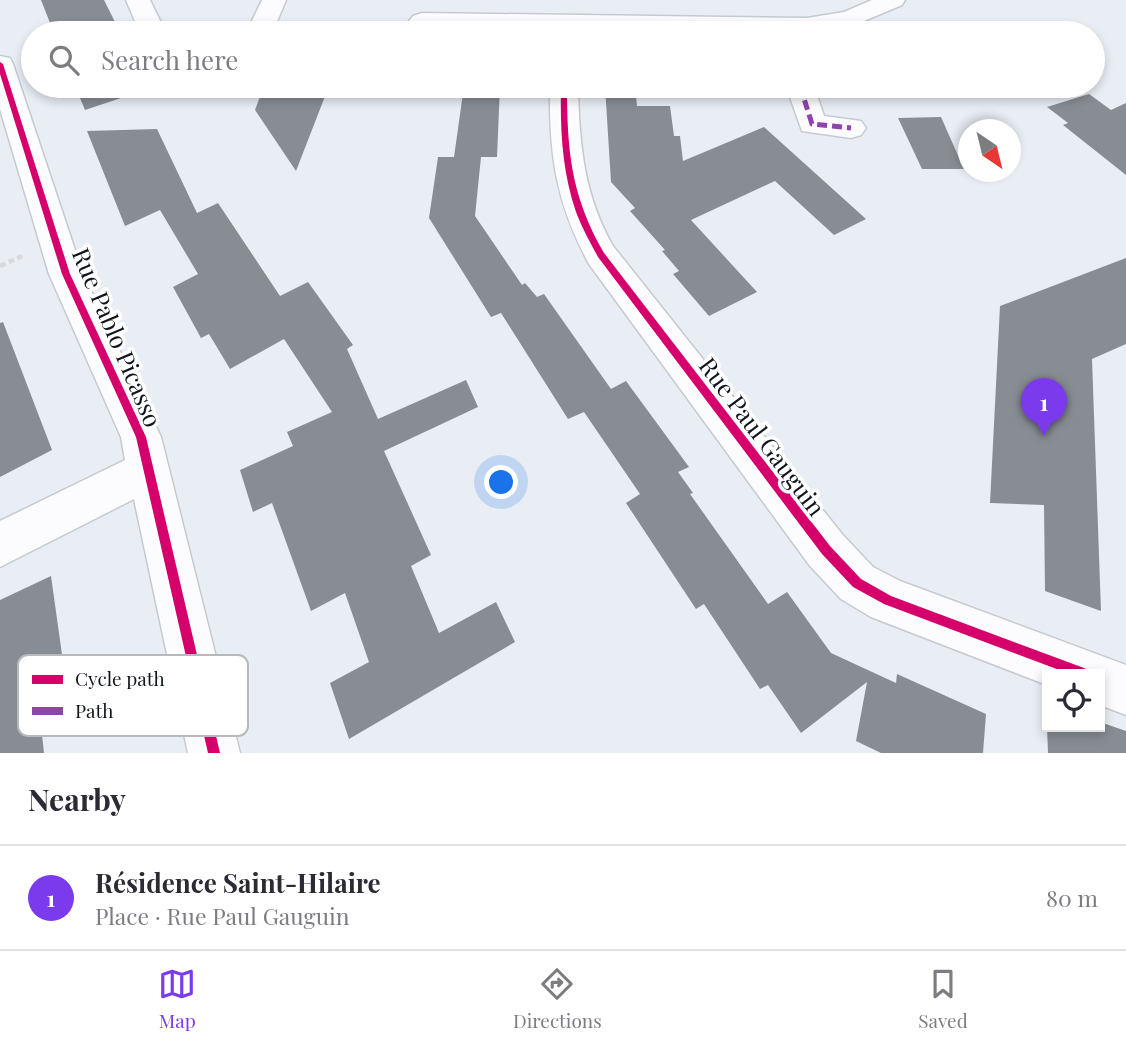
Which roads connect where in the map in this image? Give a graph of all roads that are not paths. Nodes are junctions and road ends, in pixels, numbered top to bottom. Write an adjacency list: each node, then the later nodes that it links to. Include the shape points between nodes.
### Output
1 (138, 0): 5 (street)
2 (274, 0): 6 (street)
3 (893, 0): 9 (street)
4 (565, 19): 7 (street); 8 (street)
5 (148, 21)
6 (264, 21)
7 (470, 21)
8 (608, 21)
9 (835, 21)
10 (10, 77): 14 (street, Rue Pablo Picasso, via 66,274 141,437)
11 (564, 98): 17 (street, Rue Paul Gauguin, via 563,143 586,231 826,550 857,583 888,600)
12 (804, 98): 13 (street, via 812,124)
13 (851, 128)
14 (150, 469): 15 (street); 16 (street, Rue Pablo Picasso)
15 (0, 545)
16 (192, 655)
17 (1071, 669)
18 (1105, 682): 19 (street)
19 (1126, 690)

